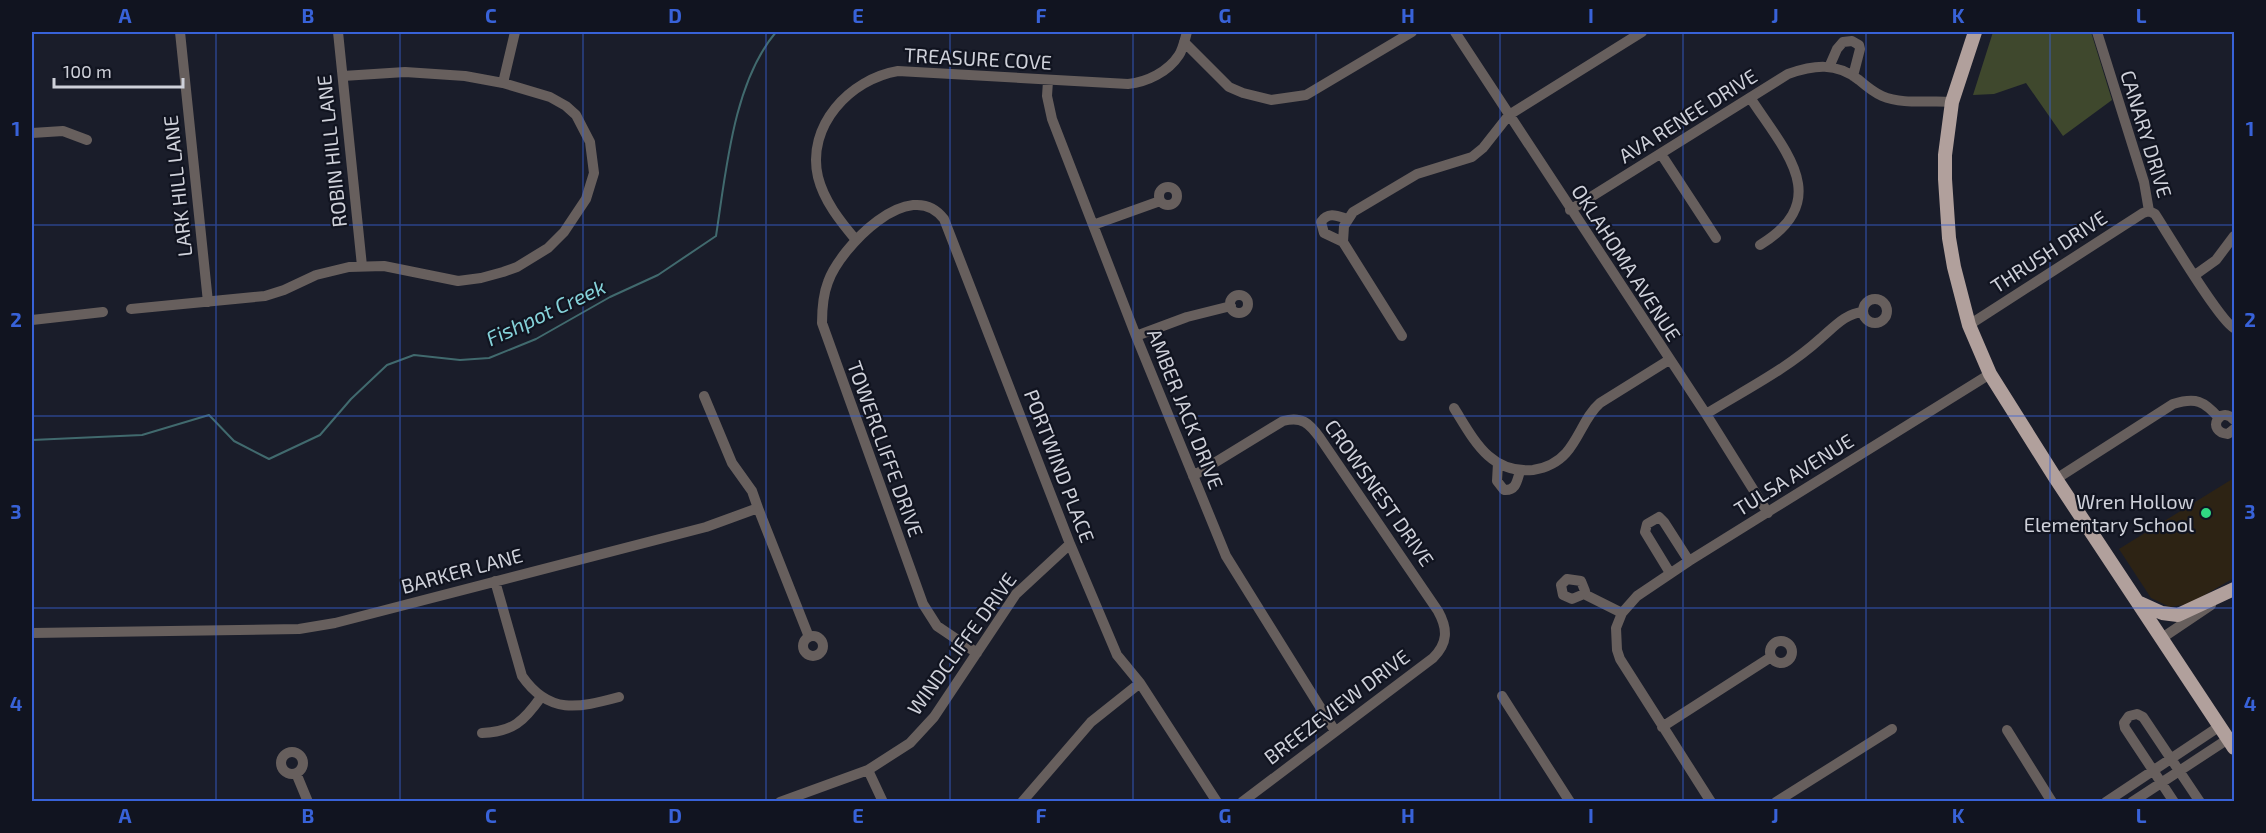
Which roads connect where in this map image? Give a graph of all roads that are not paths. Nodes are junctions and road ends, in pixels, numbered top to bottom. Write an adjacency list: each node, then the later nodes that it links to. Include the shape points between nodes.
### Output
1 (180, 32): 33 (street, LARK HILL LANE)
2 (338, 32): 11 (street, ROBIN HILL LANE)
3 (515, 32): 14 (street)
4 (1412, 32): 9 (street, via 1306,95 1271,100 1229,87)
5 (1455, 32): 17 (street, OKLAHOMA AVENUE)
6 (1642, 32): 17 (street)
7 (1976, 32): 16 (main road)
8 (2097, 32): 23 (street, CANARY DRIVE, via 2144,182)
9 (1186, 37): 13 (street, TREASURE COVE, via 1180,54 1149,79 1128,84)
10 (1830, 66): 12 (street); 12 (street, via 1843,42 1852,41 1860,49); 15 (street, AVA RENEE DRIVE, via 1812,66 1788,74)
11 (343, 76): 14 (street, via 426,73); 31 (street, ROBIN HILL LANE)
12 (1853, 76): 16 (street, via 1882,96 1897,100)
13 (1048, 81): 25 (street, AMBER JACK DRIVE, via 1052,119); 28 (street, TREASURE COVE, via 898,71 849,92 829,117 816,159 824,192)
14 (502, 83): 31 (street, via 550,97 566,106 576,115 590,142 594,173 590,188 564,232 548,248 518,267 481,278 458,281 384,266)
15 (1750, 99): 20 (street, AVA RENEE DRIVE); 30 (street, via 1792,161 1799,186 1790,220)
16 (1952, 102): 39 (main road, via 1946,155 1946,212)
17 (1509, 116): 22 (street, OKLAHOMA AVENUE); 24 (street, via 1472,157 1418,174)
18 (32, 133): 19 (street, via 63,130)
19 (87, 140)
20 (1661, 154): 22 (street, AVA RENEE DRIVE); 27 (street)
21 (1160, 201): 25 (street)
22 (1570, 210): 43 (street, OKLAHOMA AVENUE)
23 (2149, 211): 32 (street, CANARY DRIVE, via 2155,214); 39 (street, THRUSH DRIVE)
24 (1347, 219): 29 (street); 29 (street, via 1331,215 1322,222 1324,233)
25 (1093, 225): 41 (street, AMBER JACK DRIVE)
26 (2235, 236): 32 (street, via 2216,260)
27 (1716, 238)
28 (856, 240): 57 (street, PORTWIND PLACE, via 894,210 912,206 931,208 944,219); 69 (street, TOWERCLIFFE DRIVE, via 844,252 828,281 822,308 826,337 923,604 937,626)
29 (1343, 242): 42 (street)
30 (1760, 245)
31 (362, 266): 33 (street, via 331,270 265,296)
32 (2195, 275): 40 (street, CANARY DRIVE)
33 (208, 302): 35 (street)
34 (1231, 306): 41 (street)
35 (131, 309)
36 (103, 312): 38 (street)
37 (1863, 312): 47 (street, via 1839,322 1804,354)
38 (32, 320)
39 (1968, 325): 44 (main road)
40 (2235, 328)
41 (1136, 336): 53 (street, AMBER JACK DRIVE)
42 (1402, 336)
43 (1669, 360): 47 (street, OKLAHOMA AVENUE); 52 (street, via 1593,409 1575,441 1552,464)
44 (1990, 374): 54 (main road); 56 (street, TULSA AVENUE)
45 (704, 396): 55 (street, via 734,468 749,487)
46 (1454, 408): 51 (street, via 1484,453)
47 (1706, 414): 56 (street, OKLAHOMA AVENUE)
48 (2219, 417): 49 (street, via 2228,415); 50 (street, via 2219,432 2228,434); 54 (street, via 2207,404 2190,400 2173,404)
49 (2235, 420)
50 (2235, 429)
51 (1498, 463): 52 (street); 52 (street, via 1497,481 1504,489 1515,486)
52 (1520, 471)
53 (1193, 476): 66 (street, CROWSNEST DRIVE, via 1282,421 1305,421 1438,611); 79 (street, AMBER JACK DRIVE, via 1231,567)
54 (2056, 479): 63 (main road)
55 (758, 508): 60 (street, BARKER LANE, via 706,527); 67 (street)
56 (1768, 513): 58 (street, TULSA AVENUE)
57 (1070, 544): 69 (street, WINDCLIFFE DRIVE, via 1016,594); 71 (street, PORTWIND PLACE, via 1117,655)
58 (1689, 561): 59 (street, TULSA AVENUE); 59 (street, via 1659,517 1647,524 1645,532)
59 (1670, 573): 64 (street, TULSA AVENUE, via 1637,596)
60 (495, 581): 65 (street, BARKER LANE, via 298,629); 73 (street, via 522,676)
61 (2235, 589): 63 (main road, via 2178,615 2151,610); 68 (street)
62 (1584, 594): 64 (street)
63 (2137, 601): 68 (main road)
64 (1622, 613): 76 (street, via 1616,628 1620,659)
65 (32, 633)
66 (1446, 636): 79 (street, BREEZEVIEW DRIVE, via 1433,658)
67 (809, 637)
68 (2162, 638): 75 (main road)
69 (976, 653): 83 (street, WINDCLIFFE DRIVE, via 926,727)
70 (1771, 657): 76 (street)
71 (1140, 683): 91 (street, via 1091,722); 92 (street, PORTWIND PLACE)
72 (1502, 696): 94 (street)
73 (541, 697): 74 (street, via 556,705 572,707); 80 (street, via 518,724 500,733)
74 (619, 697)
75 (2220, 726): 81 (main road); 82 (street)
76 (1662, 728): 95 (street)
77 (1892, 729): 96 (street)
78 (2007, 730): 97 (street)
79 (1335, 731): 93 (street, BREEZEVIEW DRIVE)
80 (482, 733)
81 (2231, 744): 85 (street)
82 (2172, 758): 84 (street); 84 (street, via 2143,717 2129,716 2125,728); 85 (street)
83 (868, 770): 89 (street, WINDCLIFFE DRIVE); 90 (street)
84 (2153, 770): 87 (street); 98 (street)
85 (2180, 771): 87 (street); 101 (street)
86 (296, 773): 88 (street)
87 (2162, 783): 99 (street); 100 (street)
88 (308, 801)
89 (780, 801)
90 (883, 801)
91 (1022, 801)
92 (1217, 801)
93 (1242, 801)
94 (1570, 801)
95 (1711, 801)
96 (1776, 801)
97 (2052, 801)
98 (2106, 801)
99 (2132, 801)
100 (2174, 801)
101 (2200, 801)

